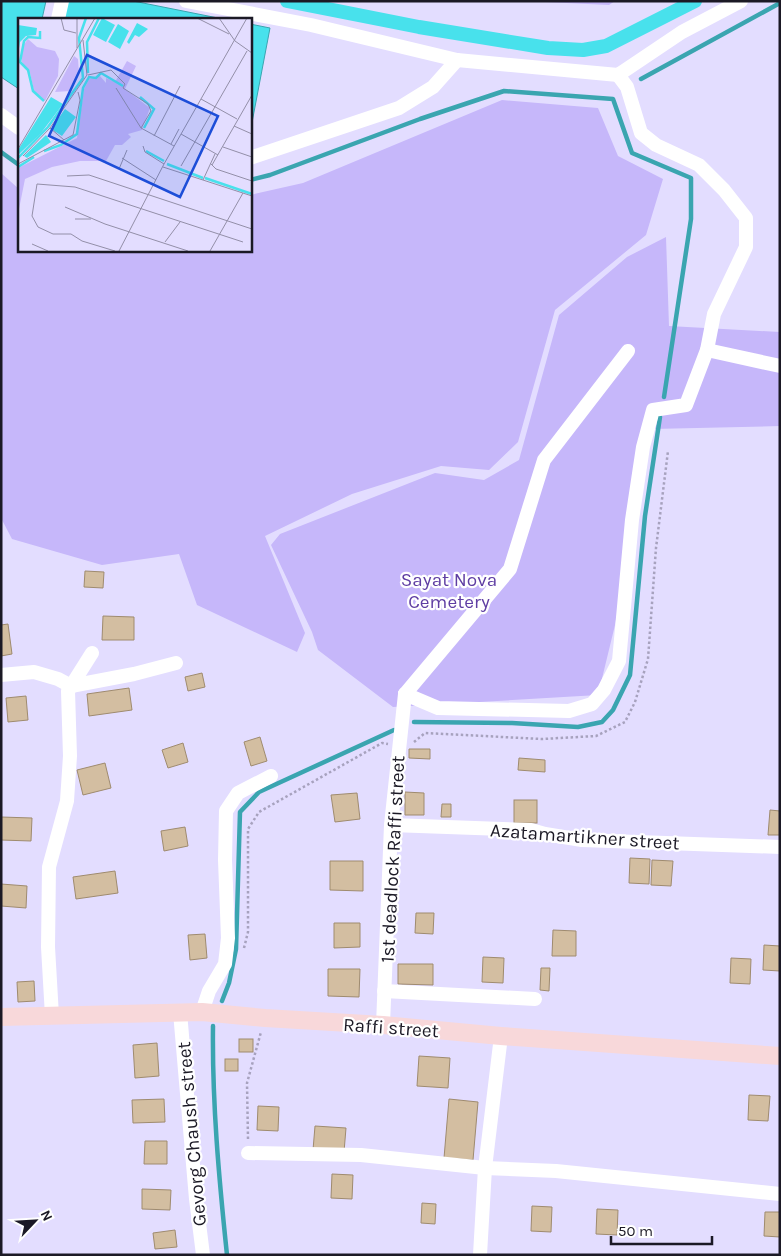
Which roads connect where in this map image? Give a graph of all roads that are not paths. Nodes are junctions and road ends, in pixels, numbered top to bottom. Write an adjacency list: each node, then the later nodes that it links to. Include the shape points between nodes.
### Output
1 (62, 1): 4 (street)
2 (186, 1): 5 (street, via 311,25)
3 (741, 1): 6 (street, via 682,32)
4 (58, 18)
5 (457, 60): 6 (street); 9 (street, via 433,87 399,108)
6 (618, 75): 10 (street, via 627,87 641,133 656,145 699,165 746,218 746,247 714,314)
7 (1, 115): 8 (street)
8 (18, 127)
9 (251, 158)
10 (707, 350): 12 (street); 17 (street, via 686,405 653,410 643,448 632,520 619,661 604,690 592,704 569,711 438,708)
11 (628, 351): 17 (street, via 544,460 510,569)
12 (780, 366)
13 (92, 653): 16 (street)
14 (176, 663): 16 (street)
15 (1, 675): 16 (street, via 34,672)
16 (71, 686): 25 (street, via 68,691 70,756 67,801 49,867 48,947)
17 (405, 694): 19 (street, 1st deadlock Raffi street)
18 (271, 776): 24 (street, via 238,793 226,812 228,938 225,964 209,991)
19 (391, 825): 20 (street, Azatamartikner street, via 531,830 582,840); 21 (street, 1st deadlock Raffi street)
20 (780, 847)
21 (384, 990): 22 (street); 27 (street, 1st deadlock Raffi street)
22 (535, 998)
23 (180, 1012): 24 (main road, Raffi street); 25 (main road, Raffi street); 33 (street, Gevorg Chaush street)
24 (202, 1012): 27 (main road, Raffi street)
25 (52, 1016): 26 (main road, Raffi street)
26 (1, 1017)
27 (382, 1025): 28 (main road, Raffi street)
28 (501, 1036): 29 (main road, Raffi street); 31 (street)
29 (780, 1056)
30 (248, 1153): 31 (street, via 361,1155)
31 (485, 1168): 32 (street, via 556,1171); 34 (street)
32 (780, 1194)
33 (203, 1255)
34 (480, 1255)

